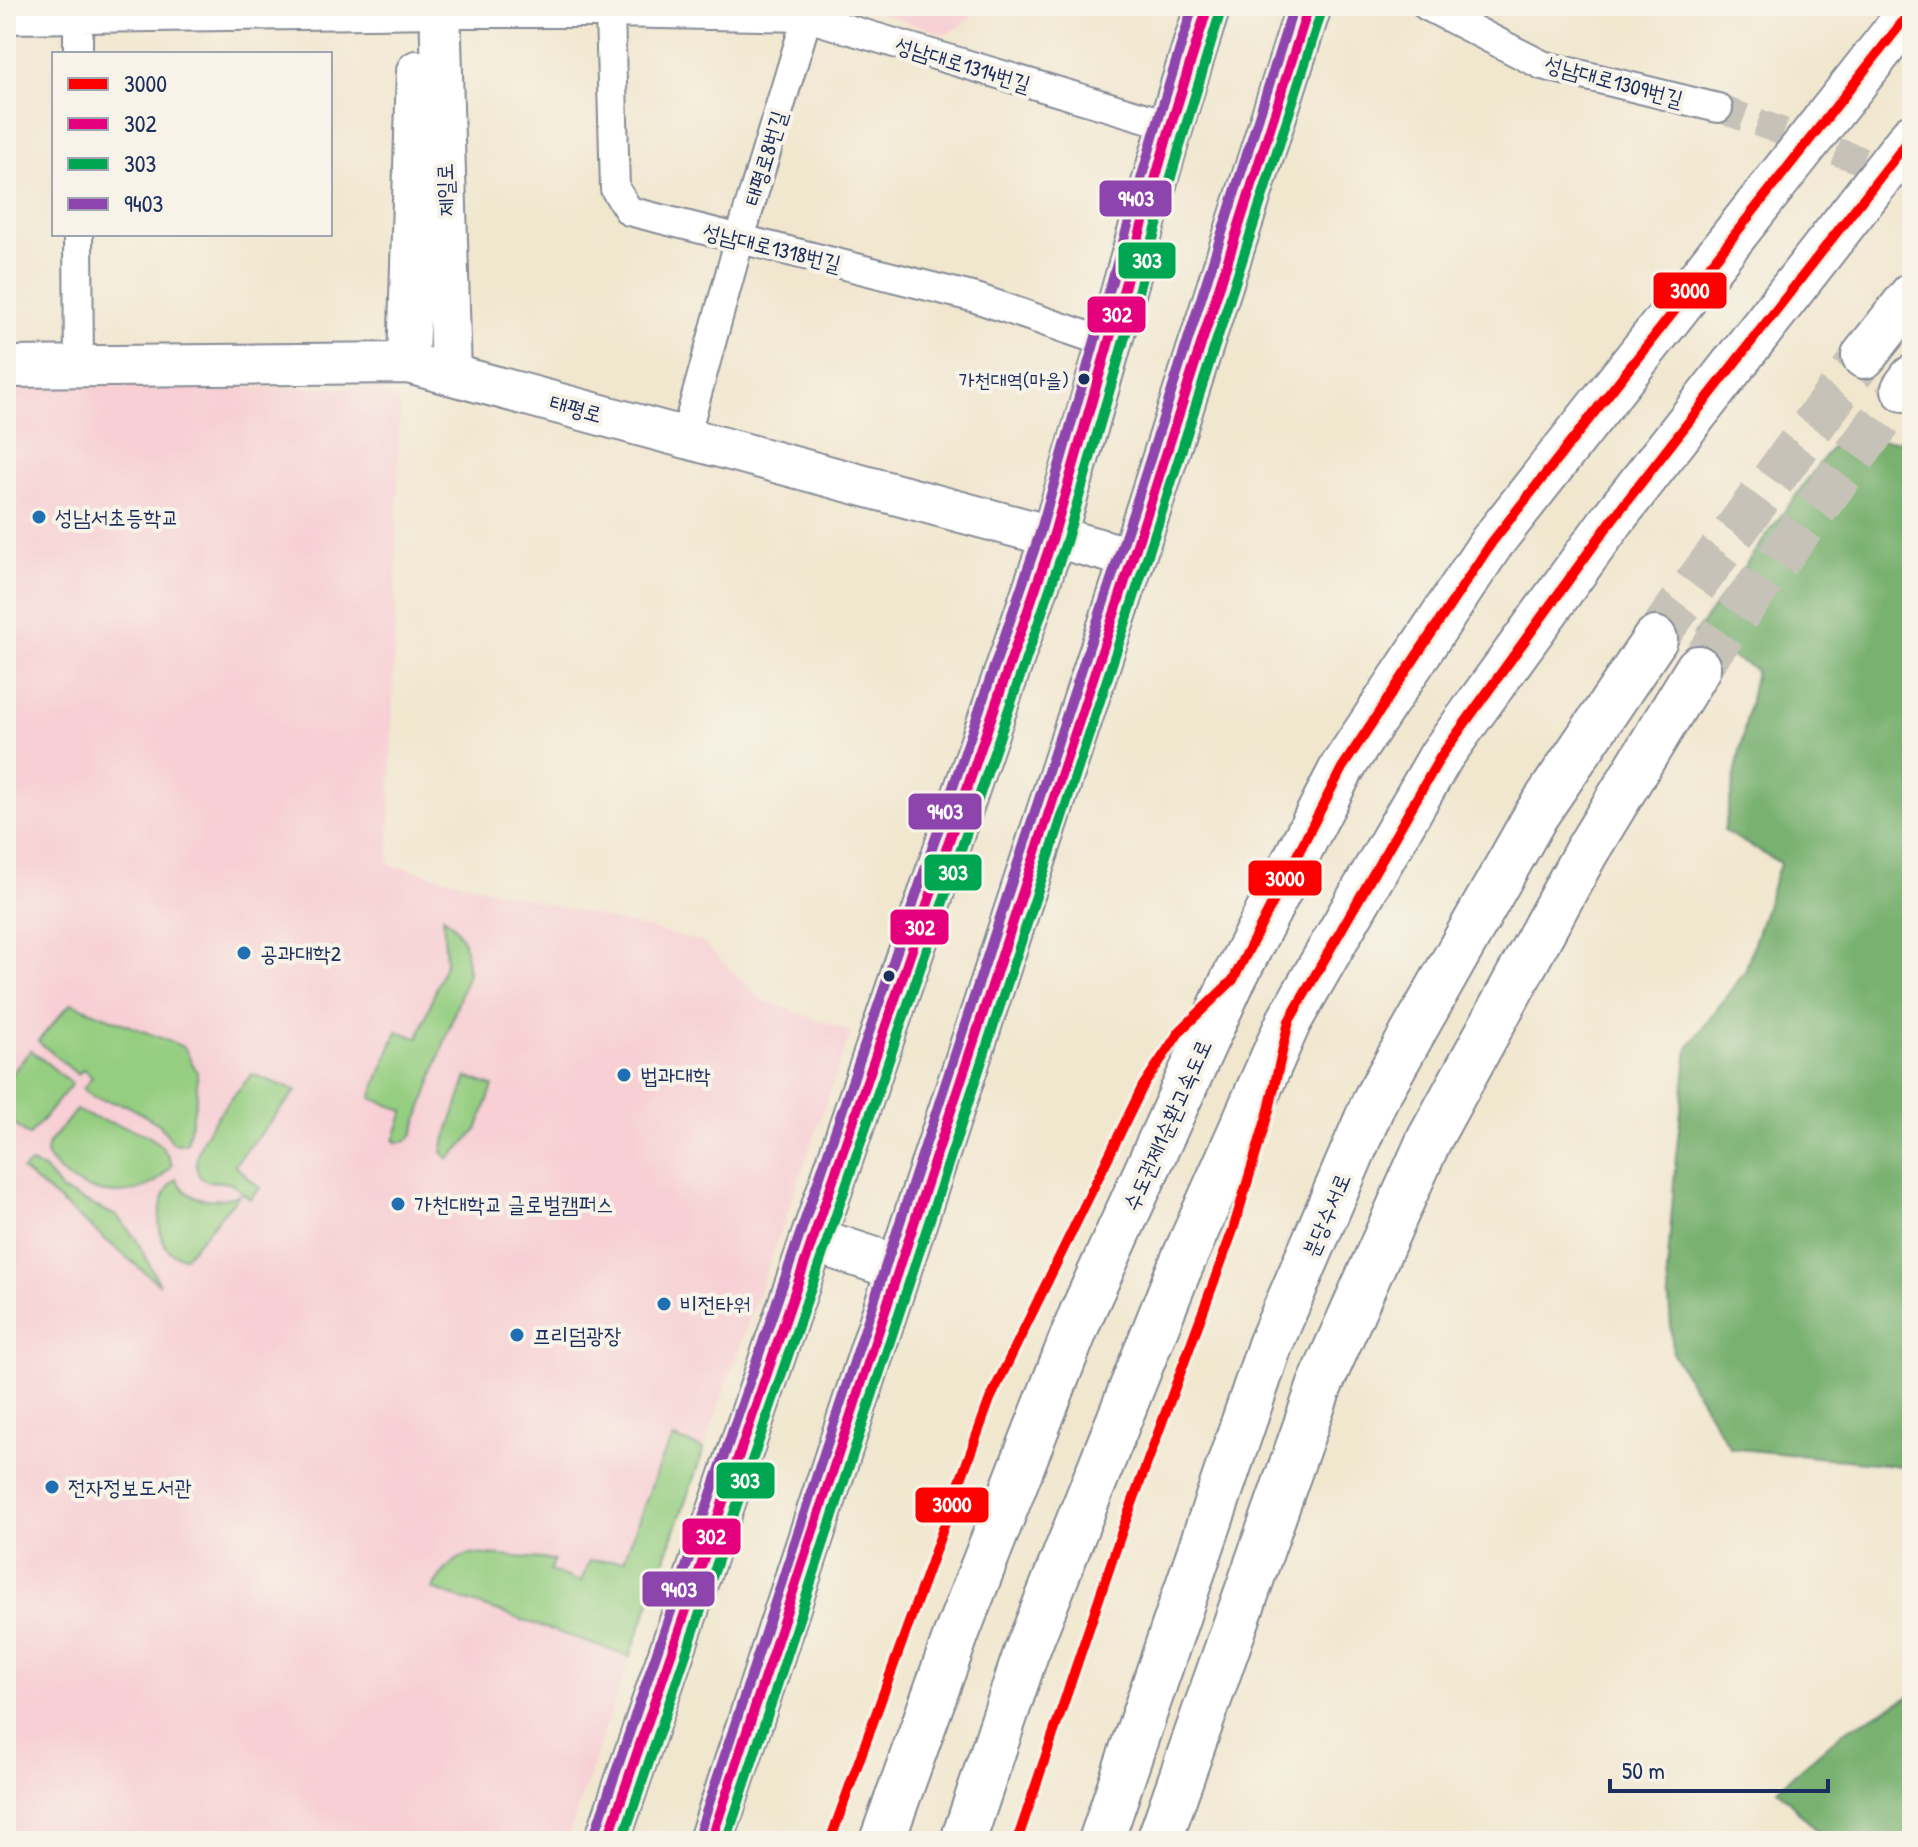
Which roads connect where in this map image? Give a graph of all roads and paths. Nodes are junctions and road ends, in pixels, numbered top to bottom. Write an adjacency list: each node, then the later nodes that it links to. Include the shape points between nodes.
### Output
1 (1208, 6): 12 (main road)
2 (1309, 6): 25 (main road)
3 (1427, 6): 11 (street, 성남대로1309번길, via 1542,65)
4 (429, 10): 6 (street, 성남대로1314번길); 7 (street, 성남대로1314번길); 19 (main road, 제일로); 22 (main road, 제일로)
5 (1912, 10): 32 (main road, 수도권제1순환고속도로, via 1492,542 1342,768 1233,980 1081,1315)
6 (78, 12): 9 (street, 성남대로1314번길); 10 (street)
7 (610, 13): 8 (street, 성남대로1314번길); 15 (street, 성남대로1318번길, via 615,189 629,211)
8 (807, 17): 12 (street, 성남대로1314번길); 15 (street, 태평로8번길)
9 (6, 19)
10 (78, 52)
11 (1718, 108)
12 (1170, 125): 17 (main road)
13 (1912, 136): 33 (main road, via 1612,520 1441,756 1289,1021 1178,1272 1055,1579)
14 (78, 236): 21 (street)
15 (740, 238): 17 (street, 성남대로1318번길, via 976,298); 23 (street, 태평로8번길)
16 (1912, 295): 18 (main road)
17 (1108, 343): 24 (main road)
18 (1864, 356)
19 (408, 363): 21 (main road, 태평로); 22 (main road, 태평로)
20 (6, 367): 21 (main road, 태평로)
21 (79, 367)
22 (451, 374): 23 (main road, 태평로)
23 (685, 437): 24 (main road, 태평로)
24 (1053, 537): 25 (main road, 태평로); 28 (main road)
25 (1132, 558): 29 (main road)
26 (1655, 639): 34 (main road, 분당수서로, via 1536,815 1375,1100 1270,1345)
27 (1698, 668): 35 (main road, via 1586,852 1429,1140 1320,1385)
28 (814, 1240): 29 (main road); 30 (main road)
29 (899, 1268): 31 (main road)
30 (607, 1841)
31 (711, 1841)
32 (882, 1841)
33 (963, 1841)
34 (1101, 1841)
35 (1159, 1841)

